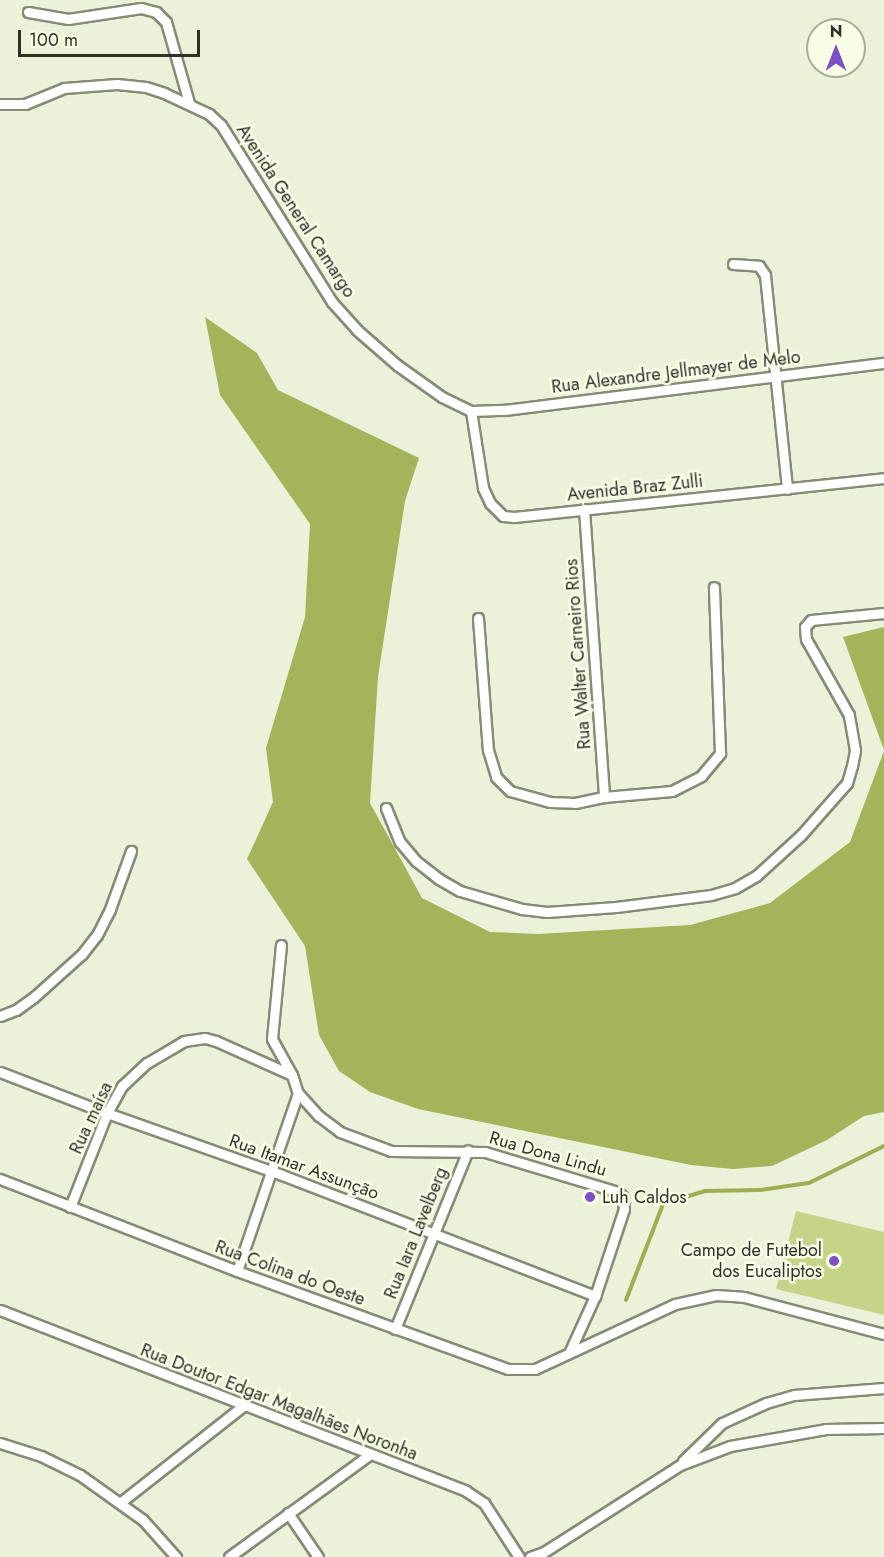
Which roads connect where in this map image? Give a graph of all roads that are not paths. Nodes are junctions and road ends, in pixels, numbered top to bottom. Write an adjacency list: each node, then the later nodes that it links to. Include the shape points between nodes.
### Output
1 (28, 12): 2 (street, via 68,19 141,8 156,12 166,22)
2 (189, 103): 3 (street, Avenida General Camargo, via 146,87 117,84 64,88 25,104); 7 (street, Avenida General Camargo, via 221,125 302,258 357,330 396,365 442,397)
3 (0, 104)
4 (733, 264): 6 (street, via 759,266 765,275)
5 (884, 363): 6 (street, Rua Alexandre Jellmayer de Melo)
6 (775, 375): 7 (street, Rua Alexandre Jellmayer de Melo, via 505,410); 9 (street)
7 (471, 411): 10 (street, Avenida Braz Zulli, via 483,488 497,512 514,517)
8 (884, 478): 9 (street, Avenida Braz Zulli)
9 (787, 489): 10 (street, Avenida Braz Zulli)
10 (584, 509): 14 (street, Rua Walter Carneiro Rios)
11 (714, 587): 14 (street, via 720,753 701,776 672,791)
12 (884, 613): 15 (street, via 811,620 805,627 806,639 849,715 855,750 852,766 847,783 801,835 756,876 735,888 711,896 616,908 547,912 522,909 460,891 439,879 400,842)
13 (478, 618): 14 (street, via 489,750 496,777 510,791 550,802)
14 (604, 796)
15 (386, 808)
16 (131, 851): 18 (street, via 110,909 87,948 34,997)
17 (280, 945): 20 (street, Rua Dona Lindu, via 272,1039)
18 (0, 1016)
19 (0, 1072): 22 (street, Rua Itamar Assunção)
20 (292, 1075): 21 (street, Rua Dona Lindu); 22 (street, Rua maísa, via 216,1041 184,1041 122,1086)
21 (298, 1093): 23 (street, Rua Dona Lindu, via 340,1132 364,1143 391,1150); 24 (street)
22 (107, 1113): 24 (street, Rua Itamar Assunção); 26 (street, Rua maísa)
23 (468, 1150): 27 (street, Rua Iara Lavelberg); 29 (street, Rua Dona Lindu, via 516,1160 618,1192 625,1201 624,1209)
24 (272, 1171): 27 (street, Rua Itamar Assunção); 28 (street)
25 (0, 1179): 26 (street, Rua Colina do Oeste)
26 (70, 1207): 28 (street, Rua Colina do Oeste)
27 (433, 1233): 29 (street, Rua Itamar Assunção); 31 (street, Rua Iara Lavelberg)
28 (237, 1271): 31 (street, Rua Colina do Oeste)
29 (595, 1296): 33 (street)
30 (0, 1310): 35 (street, Rua Doutor Edgar Magalhães Noronha)
31 (395, 1329): 33 (street, Rua Colina do Oeste, via 508,1369 535,1369)
32 (884, 1334): 33 (street, Rua Colina do Oeste, via 744,1297 716,1294 675,1304)
33 (570, 1351)
34 (884, 1388): 39 (street, via 794,1395 766,1403 723,1423)
35 (243, 1406): 38 (street, Rua Doutor Edgar Magalhães Noronha); 40 (street)
36 (884, 1428): 39 (street, via 785,1434 730,1446)
37 (0, 1443): 40 (street, via 41,1456 80,1475)
38 (369, 1455): 41 (street); 46 (street, Rua Doutor Edgar Magalhães Noronha, via 477,1497 500,1524)
39 (680, 1464): 42 (street)
40 (121, 1502): 43 (street)
41 (288, 1513): 44 (street); 45 (street)
42 (543, 1554): 47 (street)
43 (176, 1557)
44 (229, 1557)
45 (318, 1557)
46 (519, 1557)
47 (530, 1557)

